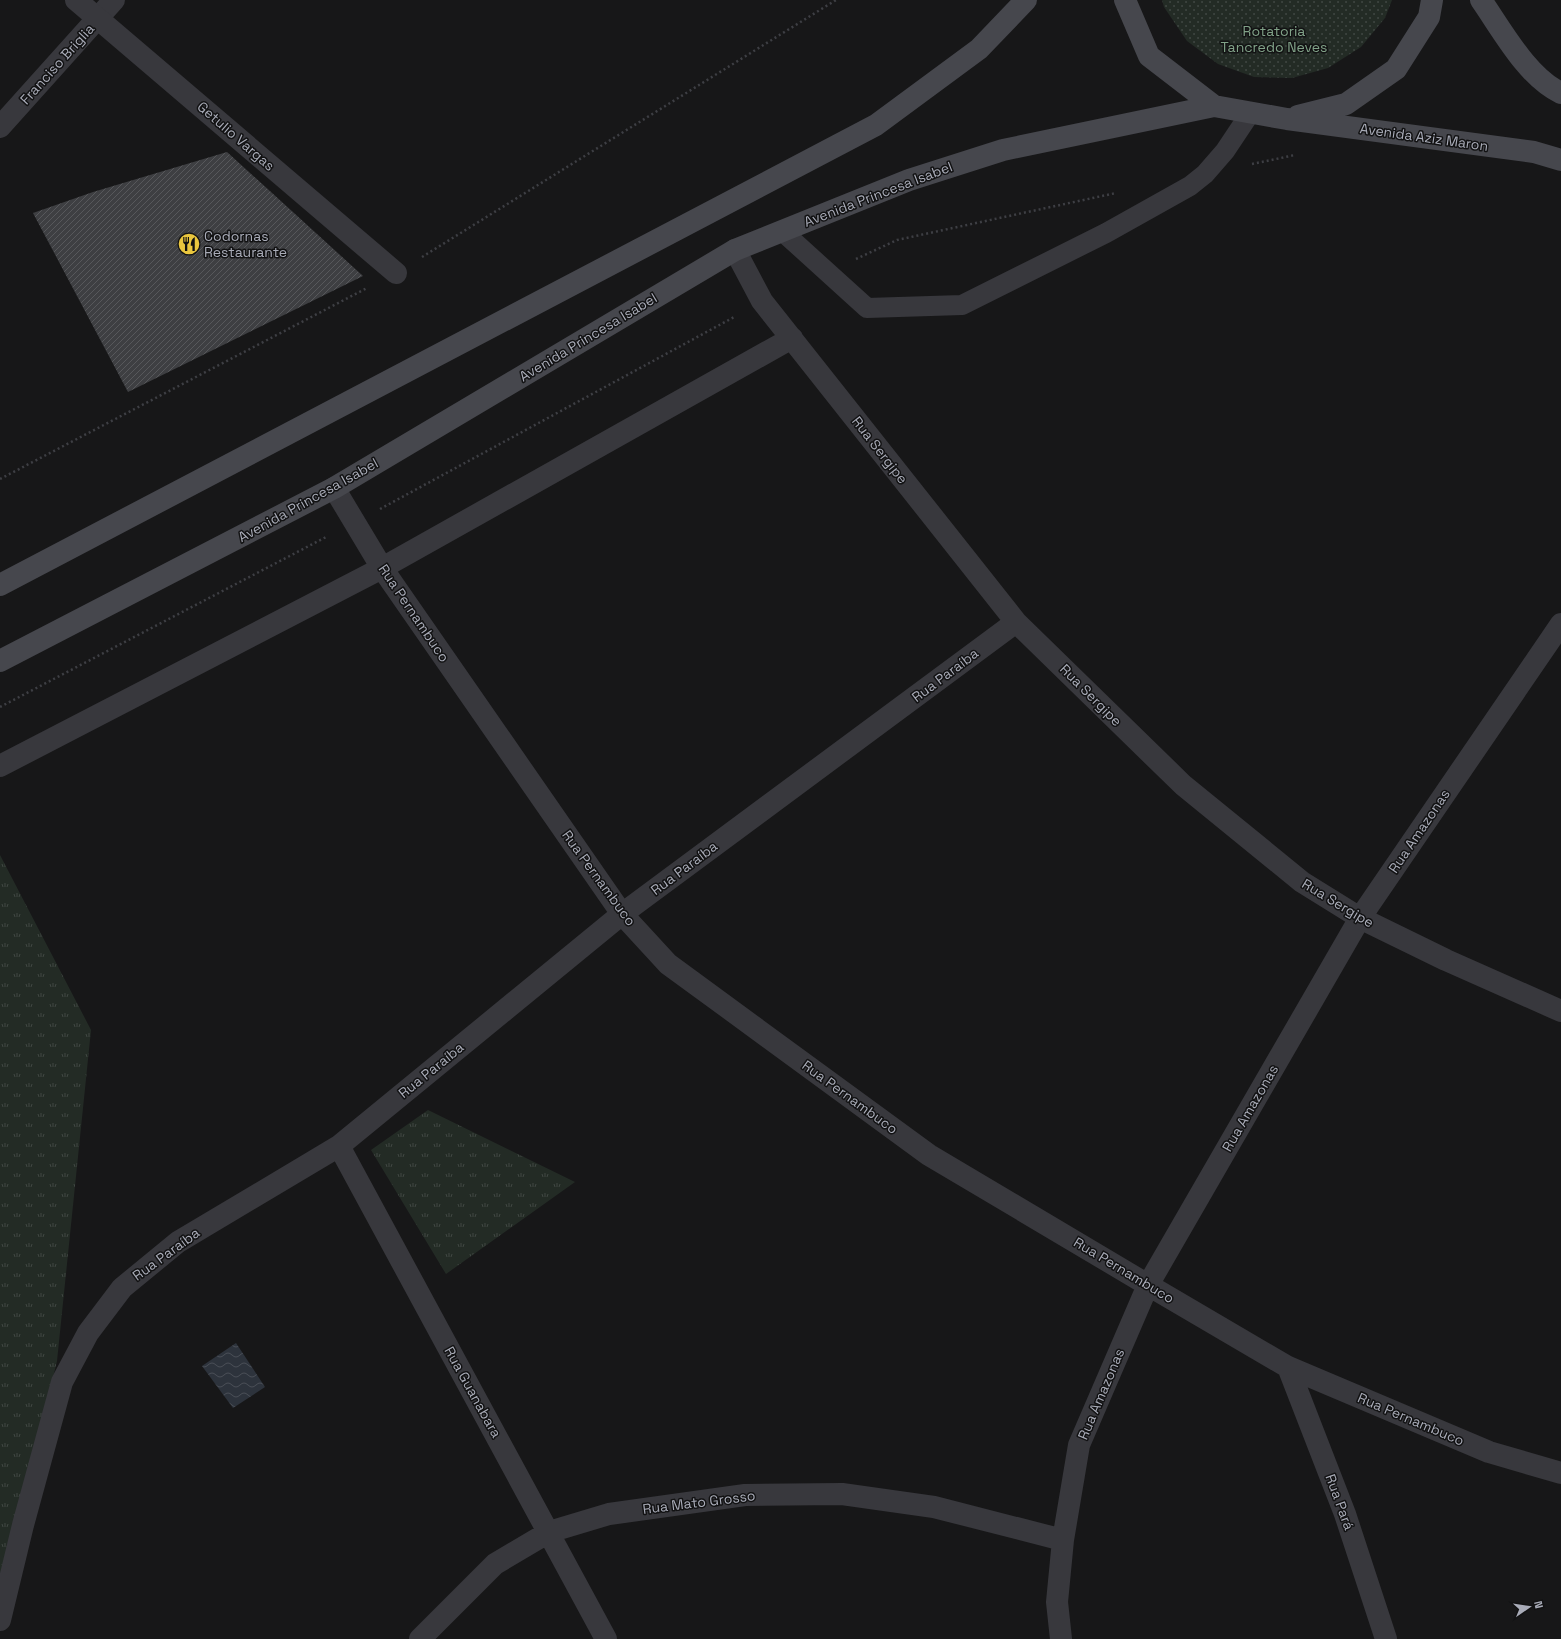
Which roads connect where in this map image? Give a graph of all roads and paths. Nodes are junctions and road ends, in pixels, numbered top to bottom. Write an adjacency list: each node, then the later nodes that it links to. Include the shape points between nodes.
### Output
1 (76, 0): 8 (street, Getulio Vargas)
2 (114, 0): 8 (street, Franciso Briglia)
3 (836, 0): 17 (path)
4 (1026, 0): 22 (main road, via 979,49 876,125)
5 (1125, 0): 10 (main road, via 1150,56)
6 (1432, 0): 12 (main road, via 1429,18 1396,69 1346,104)
7 (1482, 0): 9 (main road, via 1518,55 1551,88)
8 (98, 18): 13 (street, Franciso Briglia); 17 (street, Getulio Vargas)
9 (1561, 93)
10 (1214, 106): 11 (main road, Avenida Aziz Maron); 15 (main road, Avenida Princesa Isabel, via 1003,150 908,180)
11 (1251, 112): 12 (main road, Avenida Aziz Maron); 15 (lane, via 1225,151 1205,174 1190,186 1106,233 962,305 867,308)
12 (1287, 119): 14 (main road, Avenida Aziz Maron, via 1534,152)
13 (0, 127)
14 (1561, 160)
15 (782, 231): 16 (main road, Avenida Princesa Isabel)
16 (735, 250): 18 (street, Rua Sergipe, via 762,301); 20 (main road, Avenida Princesa Isabel)
17 (396, 274): 19 (path)
18 (792, 338): 21 (street); 23 (street, Rua Sergipe)
19 (0, 479)
20 (334, 488): 21 (street, Rua Pernambuco); 25 (main road, Avenida Princesa Isabel)
21 (382, 568): 26 (street); 27 (street, Rua Pernambuco)
22 (0, 585)
23 (1016, 622): 27 (street, Rua Paraíba); 28 (street, Rua Sergipe, via 1183,785 1302,882)
24 (1561, 624): 28 (street, Rua Amazonas)
25 (0, 661)
26 (0, 766)
27 (622, 914): 30 (street, Rua Paraíba); 31 (street, Rua Pernambuco, via 668,964 929,1155)
28 (1360, 918): 29 (street, Rua Sergipe, via 1446,960); 31 (street, Rua Amazonas)
29 (1561, 1011)
30 (339, 1146): 34 (street, Rua Guanabara); 36 (street, Rua Paraíba, via 178,1242 122,1288 88,1333 62,1382)
31 (1148, 1285): 32 (street, Rua Pernambuco); 35 (street, Rua Amazonas, via 1079,1445)
32 (1288, 1367): 33 (street, Rua Pernambuco, via 1489,1452); 40 (street, Rua Pará, via 1345,1514)
33 (1561, 1473)
34 (549, 1532): 35 (street, Rua Mato Grosso, via 609,1514 745,1494 842,1494 934,1507); 37 (street, Rua Mato Grosso, via 495,1564); 38 (street, Rua Guanabara)
35 (1062, 1540): 39 (street, Rua Amazonas, via 1057,1602)
36 (0, 1620)
37 (420, 1639)
38 (606, 1639)
39 (1061, 1639)
40 (1386, 1639)

